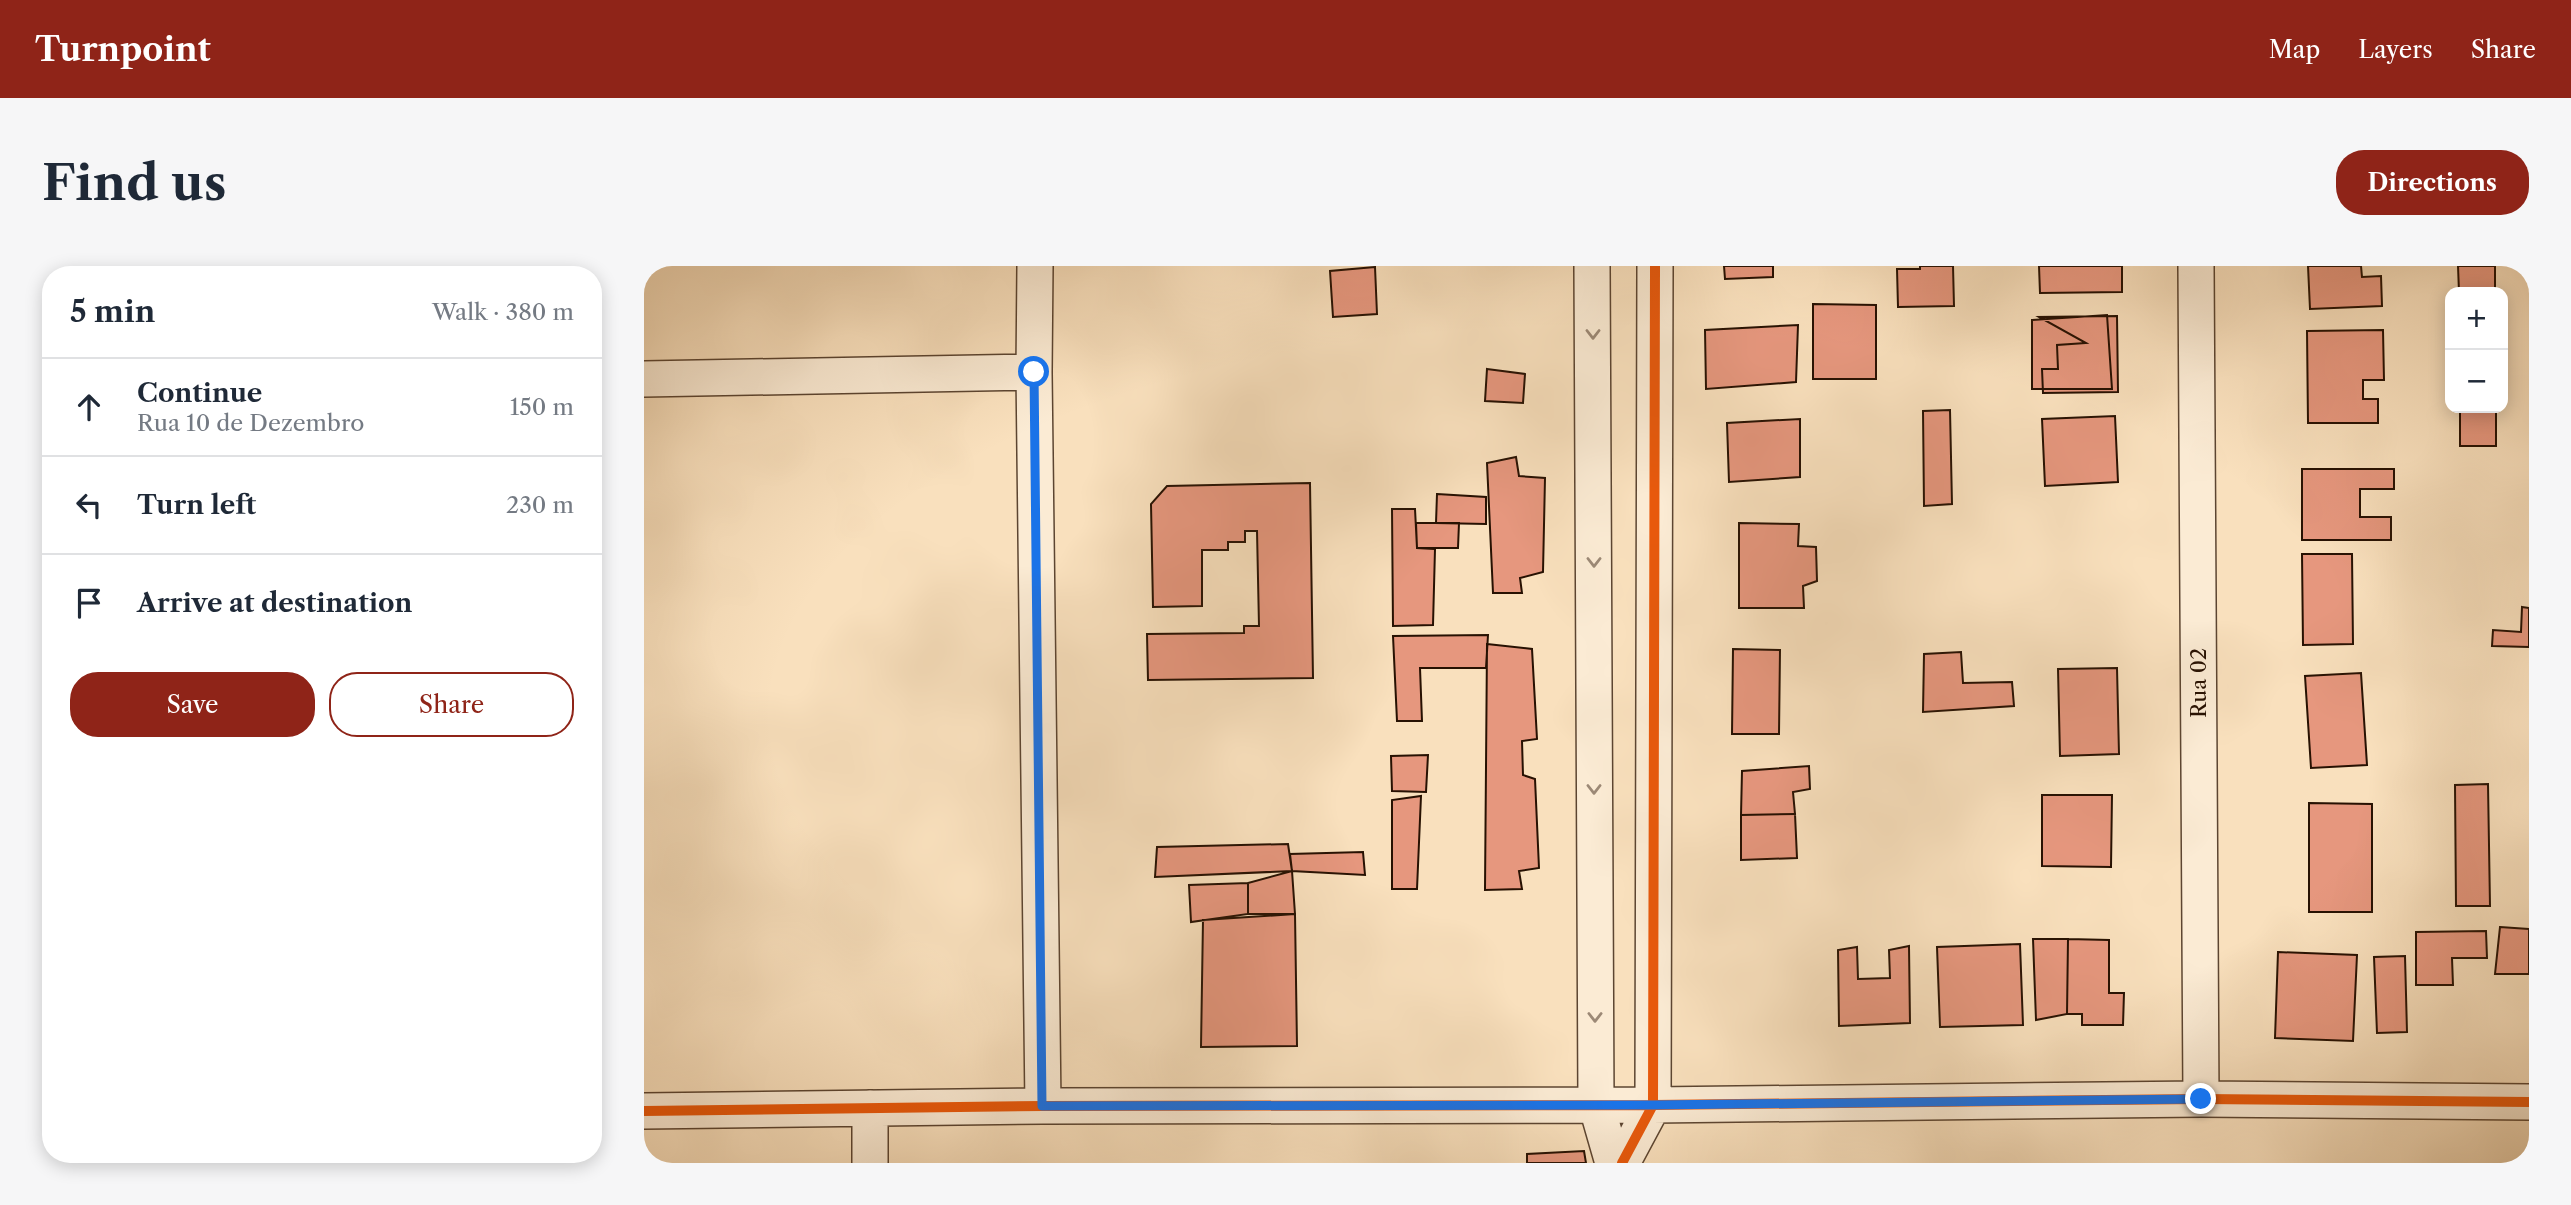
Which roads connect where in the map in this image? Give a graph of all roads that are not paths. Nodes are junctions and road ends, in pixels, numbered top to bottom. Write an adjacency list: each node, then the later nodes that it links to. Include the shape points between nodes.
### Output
1 (1035, 266): 5 (street)
2 (1592, 266): 9 (street, one-way to 9)
3 (1655, 266): 10 (street)
4 (2196, 266): 7 (street, Rua 02)
5 (1034, 372): 6 (street); 11 (street)
6 (644, 379)
7 (2201, 1099): 8 (street); 10 (street)
8 (2529, 1102)
9 (1596, 1104): 10 (street); 11 (street); 15 (street)
10 (1653, 1105): 16 (street)
11 (1042, 1106): 12 (street)
12 (870, 1108): 13 (street); 14 (street)
13 (644, 1111)
14 (870, 1163)
15 (1613, 1163)
16 (1622, 1163)

